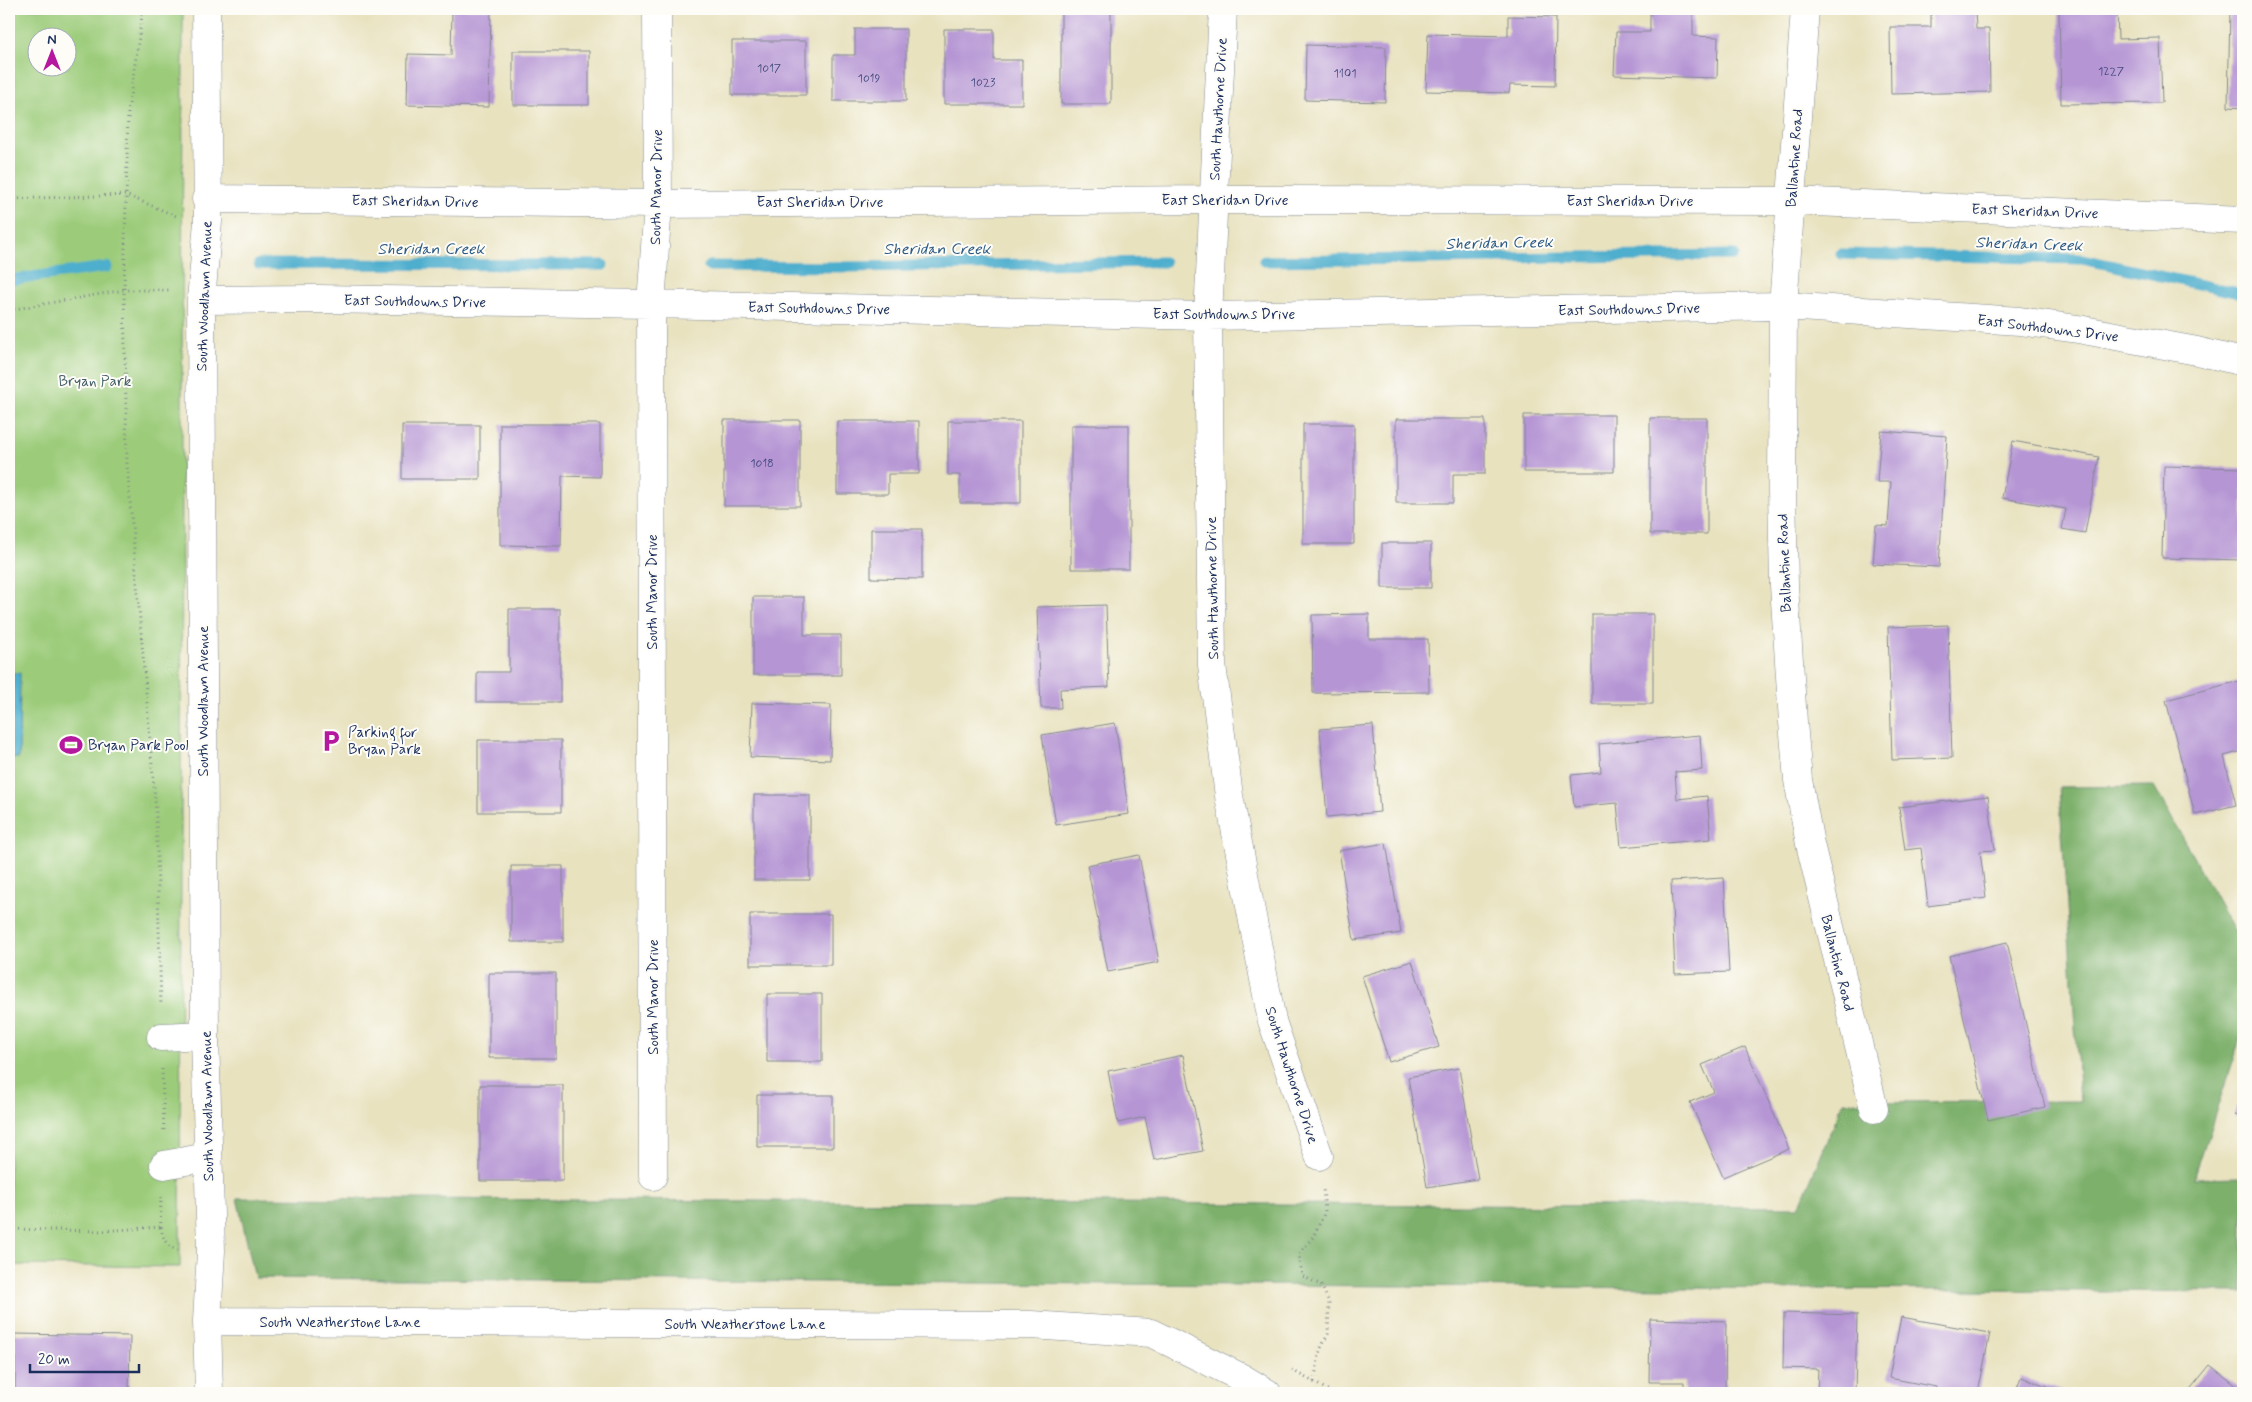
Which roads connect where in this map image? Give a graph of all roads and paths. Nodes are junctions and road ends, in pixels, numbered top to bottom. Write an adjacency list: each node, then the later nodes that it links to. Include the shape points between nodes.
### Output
1 (143, 9): 6 (path, via 128,112)
2 (206, 9): 11 (street, South Woodlawn Avenue)
3 (657, 9): 10 (street, South Manor Drive)
4 (1223, 9): 8 (street, South Hawthorne Drive)
5 (1805, 9): 9 (street, Ballantine Road)
6 (126, 194): 7 (path); 11 (path, via 186,220); 13 (path)
7 (9, 199)
8 (1213, 200): 9 (street, East Sheridan Drive); 10 (street, East Sheridan Drive); 18 (street, South Hawthorne Drive)
9 (1791, 201): 12 (street, East Sheridan Drive); 16 (street, Ballantine Road)
10 (658, 204): 11 (street, East Sheridan Drive); 15 (street, South Manor Drive)
11 (207, 211): 14 (street, South Woodlawn Avenue)
12 (2243, 220)
13 (124, 290): 14 (path, via 178,290); 17 (path); 21 (path, via 127,464 156,812)
14 (201, 300): 15 (street, East Southdowns Drive); 20 (street, South Woodlawn Avenue)
15 (651, 304): 18 (street, East Southdowns Drive); 26 (street, South Manor Drive)
16 (1783, 306): 18 (street, East Southdowns Drive); 19 (street, East Southdowns Drive, via 2020,321 2078,329); 22 (street, Ballantine Road, via 1784,585 1798,780 1823,902)
17 (9, 310)
18 (1208, 316): 23 (street, South Hawthorne Drive, via 1212,665 1227,778 1272,1021)
19 (2243, 362)
20 (205, 1035): 21 (street); 24 (street, South Woodlawn Avenue)
21 (162, 1037): 25 (path)
22 (1874, 1109)
23 (1319, 1156): 31 (path, via 1325,1212 1313,1237 1299,1254 1302,1276 1321,1285 1328,1302 1328,1334 1320,1350)
24 (207, 1157): 25 (street); 30 (street, South Woodlawn Avenue, via 211,1250)
25 (164, 1165): 27 (path)
26 (653, 1176)
27 (160, 1227): 28 (path, via 100,1231); 29 (path, via 169,1246)
28 (9, 1229)
29 (182, 1250)
30 (207, 1322): 32 (street, South Woodlawn Avenue); 33 (street, South Weatherstone Lane, via 1021,1325 1151,1333)
31 (1314, 1382)
32 (209, 1393)
33 (1267, 1393)

